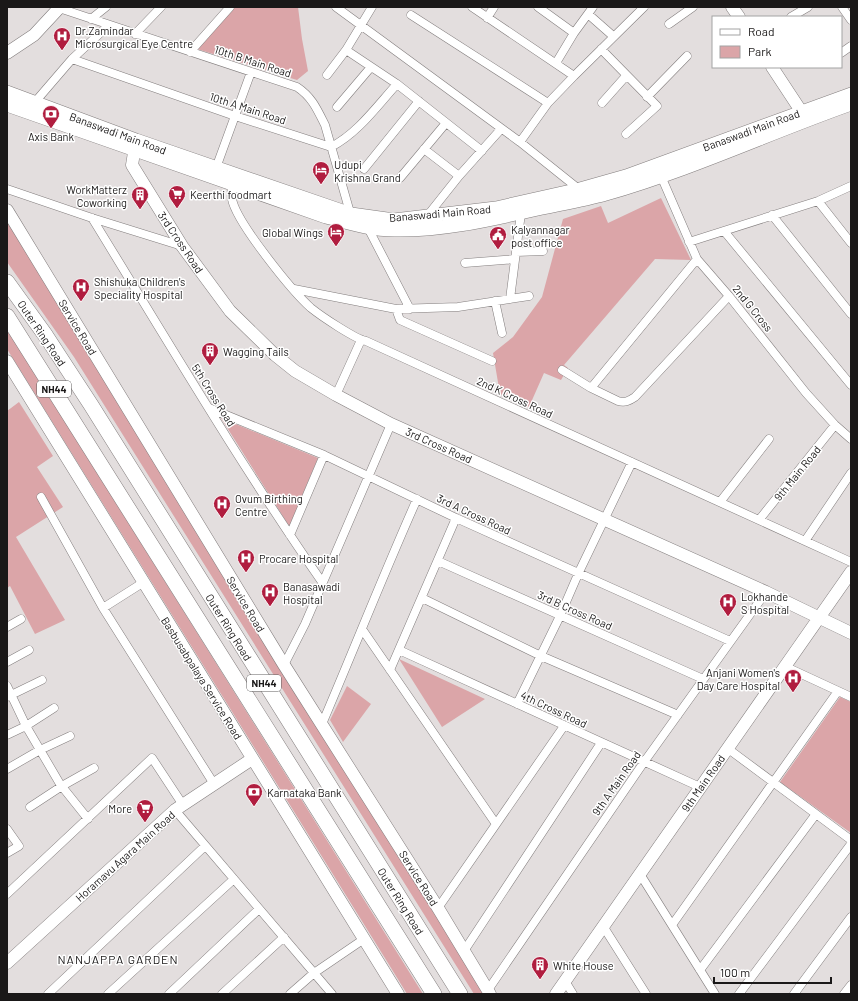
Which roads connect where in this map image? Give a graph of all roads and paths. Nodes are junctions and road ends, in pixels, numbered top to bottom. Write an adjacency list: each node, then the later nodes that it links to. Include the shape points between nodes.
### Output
1 (106, 7): 20 (street)
2 (161, 7): 26 (street)
3 (230, 7): 31 (street)
4 (336, 7): 15 (street)
5 (372, 7): 24 (street)
6 (472, 7): 19 (street)
7 (494, 7): 19 (street)
8 (538, 7): 25 (street)
9 (593, 7): 16 (street)
10 (644, 7): 27 (street)
11 (693, 7): 23 (street)
12 (808, 7): 18 (street)
13 (842, 7): 21 (street)
14 (65, 8): 20 (street, 10th B Main Road); 33 (street)
15 (345, 10): 24 (street)
16 (588, 14): 25 (street); 27 (street)
17 (412, 15): 49 (street)
18 (794, 16)
19 (487, 18): 36 (street)
20 (91, 19): 22 (street, 10th B Main Road)
21 (851, 20)
22 (109, 24): 26 (street, 10th B Main Road); 35 (street)
23 (669, 24)
24 (361, 25): 30 (street); 57 (street)
25 (574, 32): 36 (street)
26 (135, 34): 31 (street, 10th B Main Road)
27 (613, 36): 29 (street)
28 (851, 46): 32 (street)
29 (601, 49): 41 (street); 42 (street)
30 (346, 50): 37 (street); 40 (street)
31 (190, 52): 39 (street, 10th B Main Road)
32 (842, 52)
33 (7, 53)
34 (687, 56): 46 (street)
35 (72, 59): 48 (street); 55 (street, 10th A Main Road)
36 (556, 63): 41 (street)
37 (371, 67): 43 (street); 53 (street)
38 (773, 68): 54 (street)
39 (251, 72): 55 (street); 61 (street, 10th B Main Road, via 296,87 306,94 319,111)
40 (327, 75)
41 (574, 76): 49 (street)
42 (626, 76): 46 (street); 50 (street)
43 (397, 84): 47 (street); 61 (street, via 353,132)
44 (7, 92): 48 (main road, Banaswadi Main Road)
45 (851, 94): 54 (main road, Banaswadi Main Road)
46 (647, 97): 58 (street, via 657,106)
47 (419, 101): 56 (street); 65 (street)
48 (35, 102): 60 (main road, Banaswadi Main Road)
49 (548, 103): 59 (street)
50 (602, 103)
51 (851, 104): 67 (main road, Banaswadi Main Road)
52 (7, 105): 60 (main road, Banaswadi Main Road)
53 (337, 107)
54 (802, 111): 72 (main road, Banaswadi Main Road)
55 (235, 116): 61 (street, 10th A Main Road); 64 (street)
56 (446, 123): 62 (street); 63 (street)
57 (502, 129): 59 (street); 63 (street)
58 (626, 134)
59 (520, 142): 72 (street)
60 (135, 144): 64 (main road, Banaswadi Main Road); 69 (main road, Banaswadi Main Road); 84 (street, 3rd Cross Road, via 132,165)
61 (331, 147): 79 (street, 10th B Main Road)
62 (424, 149): 66 (street); 68 (street)
63 (482, 151): 66 (street)
64 (216, 168): 79 (main road, Banaswadi Main Road)
65 (364, 170)
66 (459, 176): 76 (street)
67 (661, 176): 72 (main road, Banaswadi Main Road, via 605,194); 82 (street, 2nd G Cross)
68 (400, 178)
69 (232, 183): 79 (main road, Banaswadi Main Road, via 326,217); 90 (street, 2nd K Cross Road, via 232,199 238,215 260,249)
70 (851, 186): 73 (street)
71 (7, 189): 78 (street)
72 (581, 194): 75 (main road, Banaswadi Main Road); 76 (main road, Banaswadi Main Road, via 496,208)
73 (818, 201): 77 (street); 83 (street)
74 (7, 210): 144 (street, Service Road)
75 (521, 213): 80 (main road, Banaswadi Main Road, via 469,224 394,230); 86 (street)
76 (428, 215): 79 (main road, Banaswadi Main Road, via 394,220)
77 (772, 215): 81 (street); 97 (street)
78 (92, 218): 84 (street); 107 (street, 5th Cross Road)
79 (352, 220): 80 (main road, Banaswadi Main Road)
80 (368, 228): 96 (street)
81 (724, 231): 82 (street); 104 (street)
82 (689, 242): 87 (street, 2nd G Cross)
83 (851, 243)
84 (182, 246): 106 (street, 3rd Cross Road, via 230,311 275,355 295,371)
85 (543, 251): 86 (street)
86 (515, 255): 88 (street); 93 (street)
87 (697, 259): 92 (street, 2nd G Cross); 105 (street)
88 (466, 263)
89 (7, 282): 207 (highway, Outer Ring Road / NH44, via 91,405)
90 (294, 289): 95 (street); 100 (street, 2nd K Cross Road, via 311,308)
91 (529, 296): 93 (street)
92 (729, 296): 105 (street, via 631,400 618,401); 109 (street, 2nd G Cross, via 806,393)
93 (510, 299): 94 (street)
94 (495, 301): 96 (street, via 458,307); 99 (street)
95 (396, 309): 96 (street); 102 (street, via 400,320)
96 (410, 309)
97 (851, 314)
98 (7, 316): 206 (highway, Outer Ring Road / NH44)
99 (502, 333)
100 (361, 340): 106 (street); 113 (street, 2nd K Cross Road)
101 (7, 361): 128 (street, Basbusabpalaya Service Road)
102 (492, 361)
103 (562, 370): 105 (street)
104 (851, 385)
105 (591, 388)
106 (336, 395): 108 (street, 3rd Cross Road)
107 (209, 408): 112 (street, 3rd A Cross Road); 122 (street, 5th Cross Road)
108 (390, 424): 115 (street); 120 (street, 3rd Cross Road)
109 (835, 425): 111 (street, 2nd G Cross); 121 (street, 9th Main Road)
110 (768, 439): 118 (street)
111 (851, 439)
112 (324, 455): 115 (street, 3rd A Cross Road); 122 (street)
113 (632, 462): 118 (street, 2nd K Cross Road); 120 (street)
114 (851, 473): 123 (street)
115 (368, 476): 117 (street, 3rd A Cross Road); 129 (street)
116 (41, 497): 132 (street)
117 (417, 499): 119 (street, 3rd A Cross Road); 137 (street)
118 (720, 502): 121 (street, 2nd K Cross Road)
119 (456, 518): 124 (street); 126 (street, 3rd A Cross Road)
120 (604, 519): 126 (street); 130 (street, 3rd Cross Road)
121 (759, 520): 123 (street, 2nd K Cross Road)
122 (290, 535): 129 (street, 5th Cross Road)
123 (805, 541): 125 (street, 2nd K Cross Road)
124 (438, 561): 131 (street); 133 (street, 3rd B Cross Road)
125 (851, 562)
126 (579, 572): 133 (street); 139 (street, 3rd A Cross Road)
127 (851, 572): 134 (street, 9th Main Road)
128 (144, 582): 132 (street); 164 (street, Basbusabpalaya Service Road)
129 (322, 582): 144 (street)
130 (766, 592): 134 (street, 3rd Cross Road); 139 (street, 9th A Main Road)
131 (422, 598): 141 (street); 142 (street)
132 (103, 608): 169 (street)
133 (560, 616): 142 (street); 147 (street, 3rd B Cross Road)
134 (819, 617): 138 (street, 3rd Cross Road); 145 (street, 9th Main Road)
135 (21, 619): 136 (street)
136 (7, 627)
137 (362, 629): 146 (street); 156 (street)
138 (851, 633)
139 (730, 641): 147 (street, 9th A Main Road)
140 (29, 650): 143 (street)
141 (399, 650): 146 (street); 153 (street, 4th Cross Road)
142 (541, 656): 153 (street); 155 (street)
143 (7, 662)
144 (284, 666): 156 (street, Service Road)
145 (784, 666): 150 (street); 162 (street, 9th Main Road)
146 (390, 670): 176 (street)
147 (703, 679): 155 (street, 9th A Main Road)
148 (42, 680): 151 (street)
149 (7, 686): 151 (street)
150 (838, 691): 152 (street); 168 (street)
151 (9, 696): 157 (street)
152 (851, 697)
153 (517, 704): 158 (street, 4th Cross Road)
154 (54, 708): 157 (street)
155 (678, 715): 165 (street, 9th A Main Road)
156 (322, 724): 185 (street, Service Road)
157 (26, 726): 159 (street); 163 (street)
158 (564, 726): 161 (street, 4th Cross Road); 176 (street)
159 (7, 735)
160 (70, 736): 163 (street)
161 (601, 743): 165 (street, 4th Cross Road); 192 (street)
162 (727, 748): 168 (street); 171 (street, 9th Main Road)
163 (40, 750): 167 (street); 170 (street)
164 (252, 759): 169 (street, Horamavu Agara Main Road); 191 (street, Basbusabpalaya Service Road)
165 (644, 762): 171 (street, 4th Cross Road); 199 (street, 9th A Main Road)
166 (94, 768): 170 (street)
167 (7, 769)
168 (774, 782): 174 (street); 188 (street)
169 (214, 784): 173 (street, Horamavu Agara Main Road)
170 (62, 786): 172 (street); 175 (street)
171 (700, 788): 182 (street, 9th Main Road)
172 (30, 808)
173 (179, 808): 175 (street, via 152,758); 180 (street); 193 (street, Horamavu Agara Main Road)
174 (816, 814): 178 (street); 194 (street)
175 (88, 819): 184 (street)
176 (496, 824): 185 (street)
177 (7, 829): 181 (street, via 19,846)
178 (851, 840)
179 (851, 844): 212 (street)
180 (205, 846): 183 (street); 200 (street)
181 (7, 853)
182 (640, 874): 188 (street); 189 (street, 9th Main Road)
183 (234, 879): 186 (street); 201 (street)
184 (7, 894)
185 (438, 908): 192 (street, Service Road)
186 (259, 909): 190 (street); 198 (street)
187 (851, 917): 213 (street)
188 (672, 925): 194 (street)
189 (603, 926): 196 (street, 9th Main Road); 210 (street)
190 (284, 937): 195 (street); 202 (street)
191 (364, 939): 195 (street); 205 (street, Basbusabpalaya Service Road)
192 (464, 950): 199 (street, Service Road)
193 (7, 963)
194 (700, 970): 211 (street)
195 (314, 973): 203 (street); 204 (street)
196 (565, 981): 208 (street, 9th Main Road); 209 (street)
197 (851, 985): 214 (street)
198 (174, 992)
199 (489, 992)
200 (48, 994)
201 (108, 994)
202 (222, 994)
203 (290, 994)
204 (332, 994)
205 (398, 994)
206 (434, 994)
207 (460, 994)
208 (556, 994)
209 (573, 994)
210 (646, 994)
211 (715, 994)
212 (739, 994)
213 (794, 994)
214 (844, 994)

